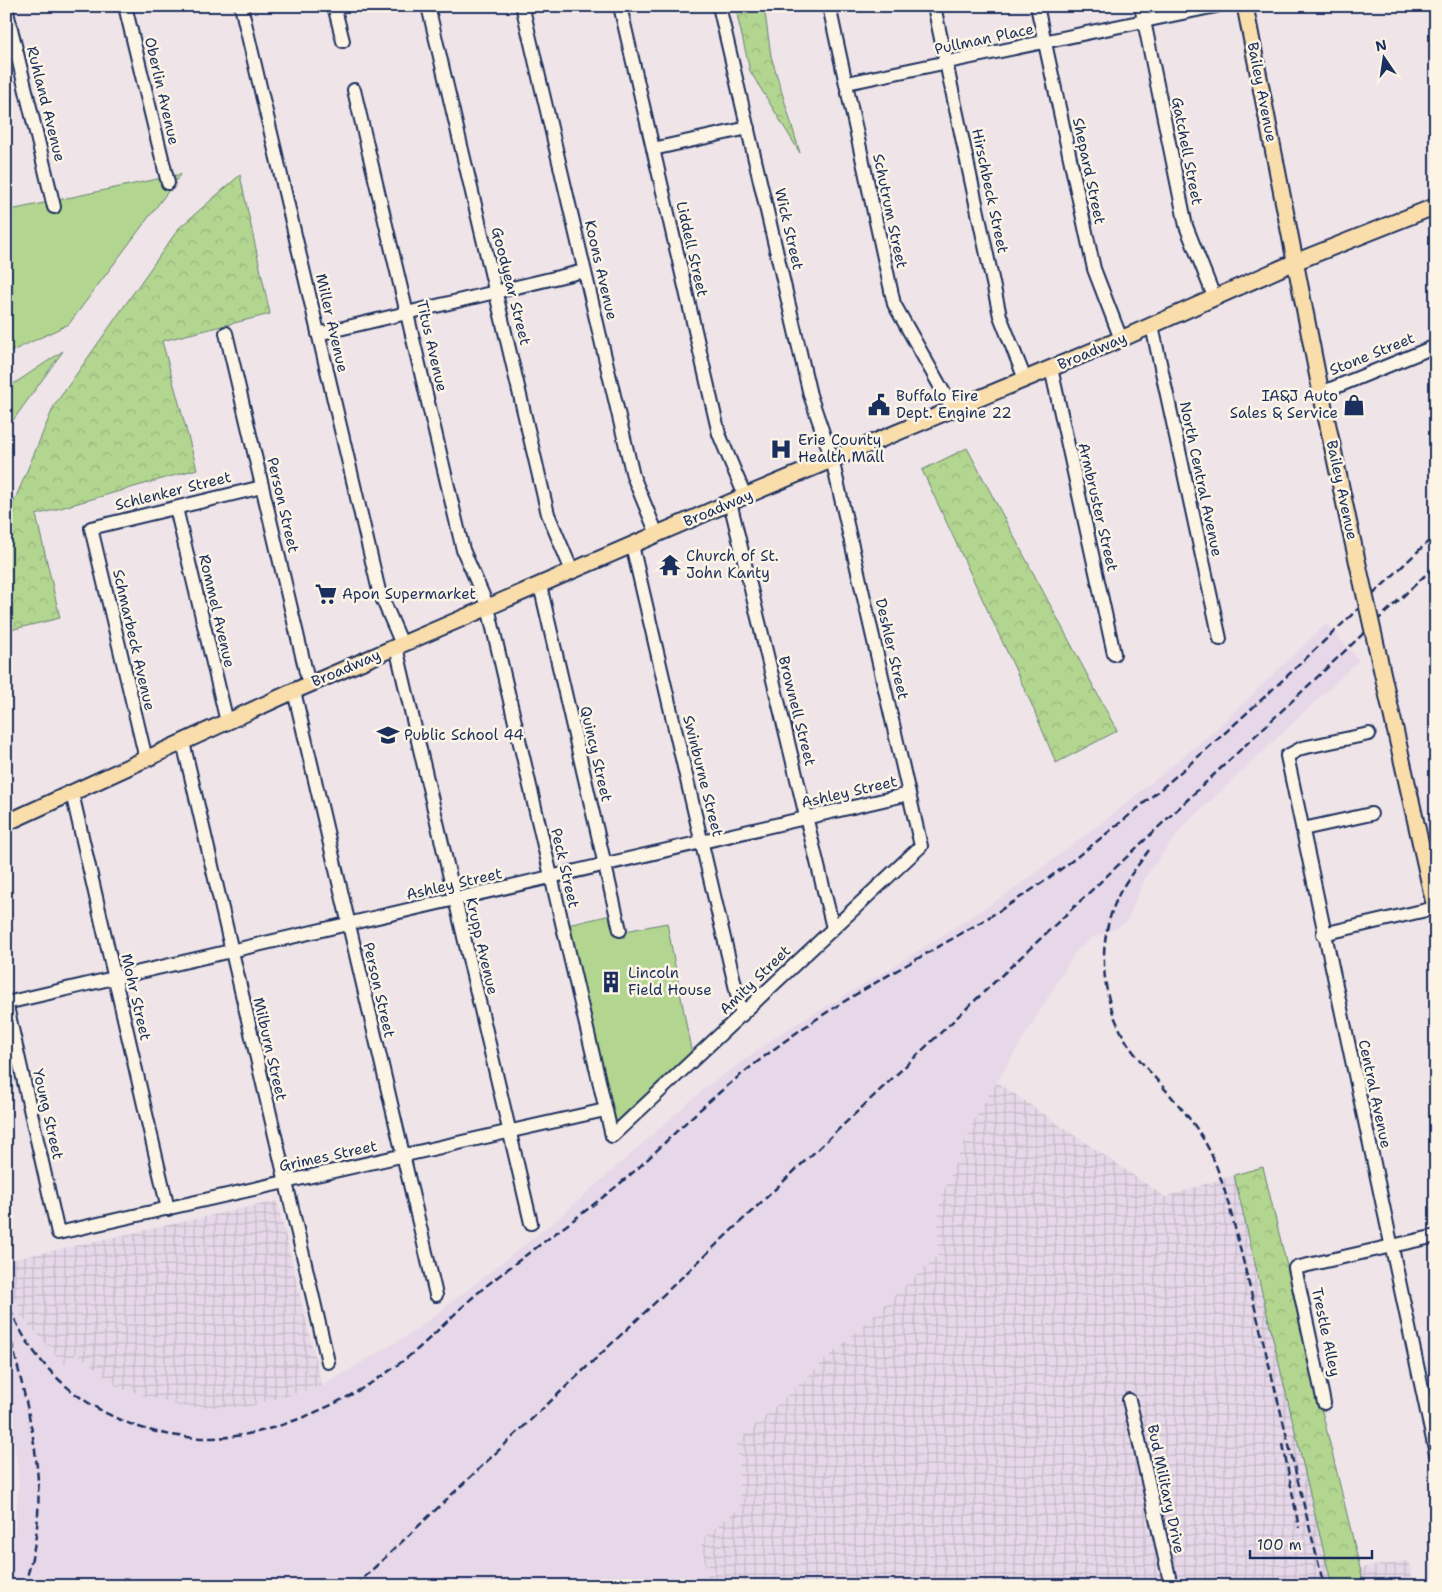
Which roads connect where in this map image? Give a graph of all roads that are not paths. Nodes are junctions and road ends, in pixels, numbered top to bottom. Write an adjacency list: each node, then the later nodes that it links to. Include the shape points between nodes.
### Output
1 (125, 6): 23 (street, Oberlin Avenue)
2 (240, 6): 33 (street, Miller Avenue)
3 (334, 6): 16 (street)
4 (428, 6): 28 (street, Goodyear Street)
5 (620, 6): 22 (street, Liddell Street)
6 (719, 6): 21 (street, Wick Street)
7 (829, 6): 19 (street, Schutrum Street)
8 (934, 6): 18 (street, Hirschbeck Street)
9 (1037, 6): 17 (street, Shepard Street)
10 (1141, 6): 15 (street, Gatchell Street)
11 (1216, 6): 15 (street, Pullman Place)
12 (1245, 6): 26 (main road, Bailey Avenue)
13 (6, 8): 25 (street, Ruhland Avenue)
14 (523, 9): 27 (street, Koons Avenue)
15 (1144, 22): 17 (street, Pullman Place); 29 (street, Gatchell Street, via 1186,226)
16 (343, 41)
17 (1045, 42): 18 (street, Pullman Place); 34 (street, Shepard Street, via 1094,269)
18 (946, 63): 19 (street, Pullman Place); 37 (street, Hirschbeck Street, via 1000,316)
19 (847, 83): 39 (street, Schutrum Street, via 894,304)
20 (354, 90): 30 (street, Titus Avenue)
21 (748, 128): 22 (street); 40 (street, Wick Street, via 810,395)
22 (653, 149): 42 (street, Liddell Street, via 719,434)
23 (168, 183)
24 (1436, 206): 26 (main road, Broadway)
25 (54, 207)
26 (1295, 262): 29 (main road, Broadway); 38 (main road, Bailey Avenue)
27 (584, 271): 28 (street); 46 (street, Koons Avenue, via 633,476)
28 (496, 292): 30 (street); 48 (street, Goodyear Street, via 548,514)
29 (1215, 299): 31 (main road, Broadway)
30 (408, 313): 33 (street); 50 (street, Titus Avenue, via 463,550)
31 (1152, 326): 34 (main road, Broadway); 51 (street, North Central Avenue)
32 (226, 333): 41 (street, Person Street)
33 (318, 334): 52 (street, Miller Avenue, via 379,591)
34 (1121, 339): 36 (main road, Broadway)
35 (1436, 346): 38 (street, Stone Street)
36 (1051, 368): 37 (main road, Broadway); 53 (street, Armbruster Street)
37 (1024, 379): 39 (main road, Broadway)
38 (1321, 393): 71 (main road, Bailey Avenue, bridge)
39 (953, 409): 40 (main road, Broadway)
40 (832, 458): 42 (main road, Broadway); 61 (street, Deshler Street)
41 (262, 487): 44 (street, Schlenker Street); 54 (street, Person Street)
42 (745, 496): 43 (main road, Broadway)
43 (730, 502): 46 (main road, Broadway); 63 (street, Brownell Street)
44 (176, 508): 45 (street, Schlenker Street); 56 (street, Rommel Avenue)
45 (91, 528): 59 (street, Schmarbeck Avenue)
46 (657, 534): 47 (main road, Broadway)
47 (632, 545): 48 (main road, Broadway); 66 (street, Swinburne Street)
48 (572, 571): 49 (main road, Broadway)
49 (540, 585): 50 (main road, Broadway); 68 (street, Quincy Street)
50 (488, 607): 52 (main road, Broadway); 69 (street, Peck Street)
51 (1220, 639)
52 (399, 646): 54 (main road, Broadway); 70 (street, Krupp Avenue)
53 (1114, 654)
54 (309, 684): 55 (main road, Broadway)
55 (294, 691): 56 (main road, Broadway); 72 (street, Person Street)
56 (227, 722): 58 (main road, Broadway)
57 (1369, 734): 65 (street, Central Avenue, via 1302,748 1287,756)
58 (183, 742): 59 (main road, Broadway); 76 (street, Milburn Street)
59 (146, 759): 60 (main road, Broadway)
60 (72, 793): 64 (main road, Broadway); 77 (street, Mohr Street)
61 (909, 794): 63 (street, Ashley Street); 67 (street, Deshler Street)
62 (1371, 814): 65 (street)
63 (806, 819): 66 (street, Ashley Street); 73 (street, Brownell Street)
64 (6, 823)
65 (1303, 830): 75 (street, Central Avenue)
66 (703, 843): 68 (street, Ashley Street); 79 (street, Swinburne Street)
67 (921, 846): 73 (street, Amity Street)
68 (605, 865): 69 (street, Ashley Street); 74 (street, Quincy Street)
69 (551, 878): 70 (street, Ashley Street); 80 (street, Peck Street)
70 (455, 900): 72 (street, Ashley Street); 81 (street, Krupp Avenue)
71 (1434, 902): 75 (street)
72 (348, 925): 76 (street, Ashley Street); 83 (street, Person Street)
73 (833, 928): 79 (street, Amity Street)
74 (620, 930)
75 (1323, 934): 89 (street, Central Avenue)
76 (231, 951): 77 (street, Ashley Street); 84 (street, Milburn Street)
77 (114, 977): 78 (street, Ashley Street); 85 (street, Mohr Street)
78 (6, 1002): 87 (street, Young Street)
79 (742, 1015): 82 (street, Amity Street)
80 (605, 1110): 81 (street, Grimes Street); 82 (street, Peck Street)
81 (509, 1133): 83 (street, Grimes Street); 86 (street, Krupp Avenue)
82 (612, 1136)
83 (402, 1156): 84 (street, Grimes Street); 90 (street, Person Street)
84 (285, 1182): 85 (street, Grimes Street); 91 (street, Milburn Street)
85 (168, 1209): 87 (street, Grimes Street)
86 (531, 1223)
87 (58, 1233)
88 (1436, 1236): 89 (street)
89 (1391, 1247): 93 (street, Trestle Alley, via 1295,1268); 94 (street, Central Avenue)
90 (436, 1295)
91 (328, 1362)
92 (1128, 1400): 95 (street, Bud Military Drive, via 1140,1440)
93 (1324, 1404)
94 (1436, 1454)
95 (1170, 1586)

